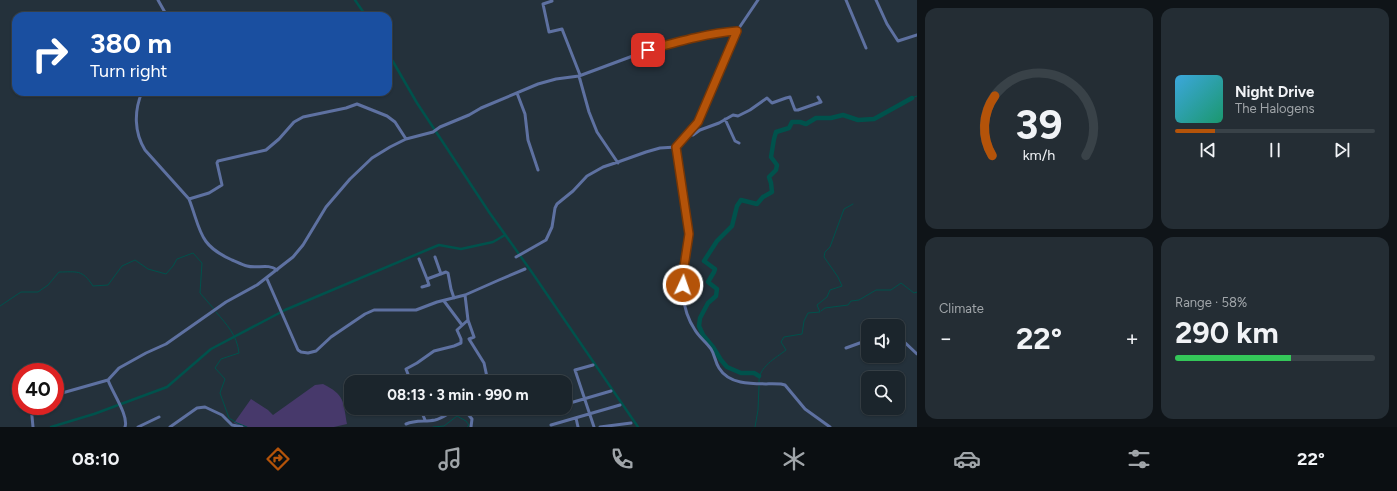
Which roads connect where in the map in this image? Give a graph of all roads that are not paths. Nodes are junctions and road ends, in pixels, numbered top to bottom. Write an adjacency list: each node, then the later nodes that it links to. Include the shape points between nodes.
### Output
1 (158, 0): 6 (street)
2 (758, 0): 7 (street)
3 (846, 0): 9 (street)
4 (876, 0): 8 (street, via 898,41)
5 (552, 1): 10 (street, via 544,4 549,32 562,29)
6 (165, 12)
7 (737, 31): 10 (street, via 657,48); 15 (street, via 698,122)
8 (917, 35)
9 (866, 48)
10 (580, 76): 11 (street, via 550,81); 19 (street, via 597,132)
11 (517, 93): 16 (street, via 432,132); 20 (street, via 525,114 528,140)
12 (140, 96): 21 (street, via 136,124 141,144)
13 (818, 97): 14 (street, via 821,102 798,110 790,97 772,104 767,98 738,116 733,115)
14 (725, 119): 15 (street, via 693,135); 17 (street, via 735,141)
15 (687, 135): 18 (street)
16 (406, 139): 21 (street, via 395,122 387,116 359,104 311,114 294,122 266,150 218,161 222,185 209,193); 26 (street, via 382,151 362,166 326,207 298,252)
17 (739, 144)
18 (676, 147): 19 (street, via 660,148); 72 (street, via 689,234 684,267 684,308 695,330 711,348 719,370 735,380 785,385 805,409)
19 (618, 163): 23 (street, via 603,166 591,174 557,204 546,240)
20 (538, 170)
21 (189, 199): 26 (street, via 200,231 210,248 248,266 269,266)
22 (435, 256): 27 (street)
23 (516, 257)
24 (419, 258): 29 (street)
25 (525, 269): 31 (street)
26 (277, 270): 28 (street)
27 (441, 274): 29 (street); 32 (street, via 448,274)
28 (267, 278): 33 (street, via 298,350 308,353 316,351 331,337 374,310 416,310); 43 (street, via 226,302 166,344 119,368)
29 (427, 279): 30 (street, via 429,285)
30 (422, 287)
31 (465, 295): 32 (street); 34 (street)
32 (454, 298): 33 (street)
33 (444, 301): 35 (street)
34 (468, 320): 35 (street); 42 (street, via 474,337 469,339 484,363)
35 (462, 325): 41 (street, via 457,330 462,343 434,351 406,369)
36 (861, 343): 38 (street)
37 (905, 343): 39 (street)
38 (846, 348)
39 (917, 354)
40 (593, 365): 46 (street, via 575,370)
41 (408, 375)
42 (487, 375)
43 (108, 380): 45 (street); 62 (street)
44 (611, 391): 46 (street)
45 (64, 392)
46 (584, 399): 47 (street); 49 (street)
47 (572, 402)
48 (620, 405): 49 (street)
49 (590, 414): 55 (street); 70 (street)
50 (31, 415): 61 (street)
51 (423, 415): 56 (street)
52 (447, 415): 56 (street, via 433,421)
53 (469, 415): 67 (street, via 472,419)
54 (159, 417): 64 (street)
55 (576, 418): 57 (street); 69 (street)
56 (425, 420): 59 (street)
57 (562, 422): 60 (street); 68 (street)
58 (631, 423): 63 (street)
59 (406, 424)
60 (551, 425)
61 (32, 426)
62 (127, 426)
63 (609, 426): 71 (street)
64 (138, 427)
65 (170, 427): 66 (street, via 197,408 205,407 222,415 232,425)
66 (242, 427)
67 (471, 427)
68 (563, 427)
69 (578, 427)
70 (594, 427)
71 (600, 427)
72 (830, 427)

